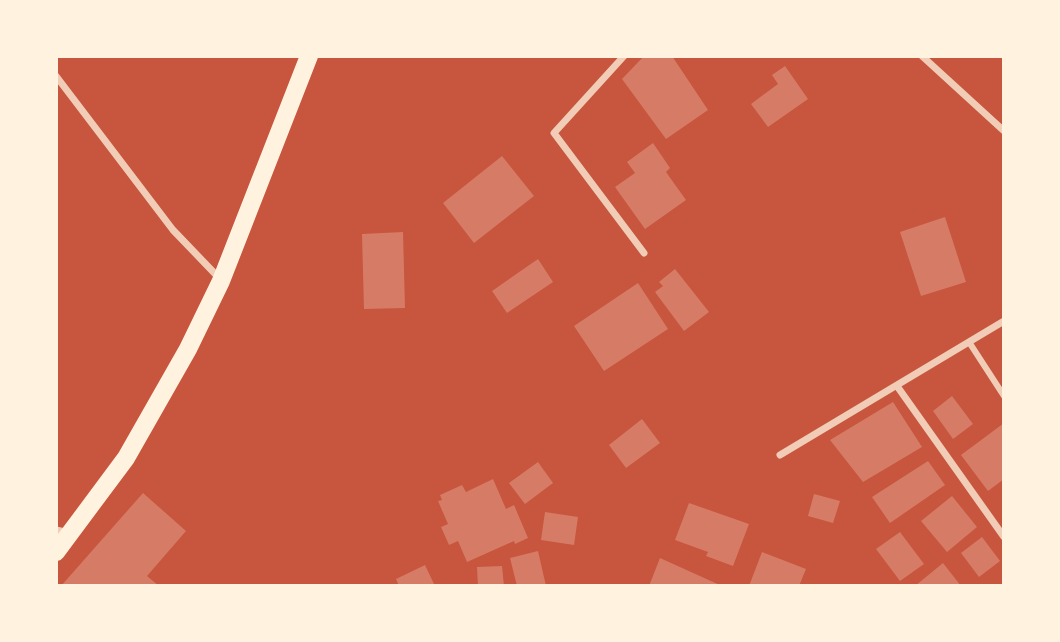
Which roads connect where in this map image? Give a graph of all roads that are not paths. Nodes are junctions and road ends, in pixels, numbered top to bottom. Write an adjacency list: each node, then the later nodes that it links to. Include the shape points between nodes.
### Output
1 (309, 56): 7 (highway)
2 (624, 56): 6 (street, via 554,133)
3 (922, 56): 5 (street)
4 (56, 76): 7 (street, via 173,230)
5 (1004, 131)
6 (643, 253)
7 (221, 281): 13 (highway, via 126,458)
8 (1004, 321): 9 (street)
9 (969, 342): 10 (street); 11 (street)
10 (897, 386): 12 (street); 14 (street)
11 (1004, 396)
12 (780, 455)
13 (63, 532): 15 (highway)
14 (1004, 537)
15 (56, 552)

